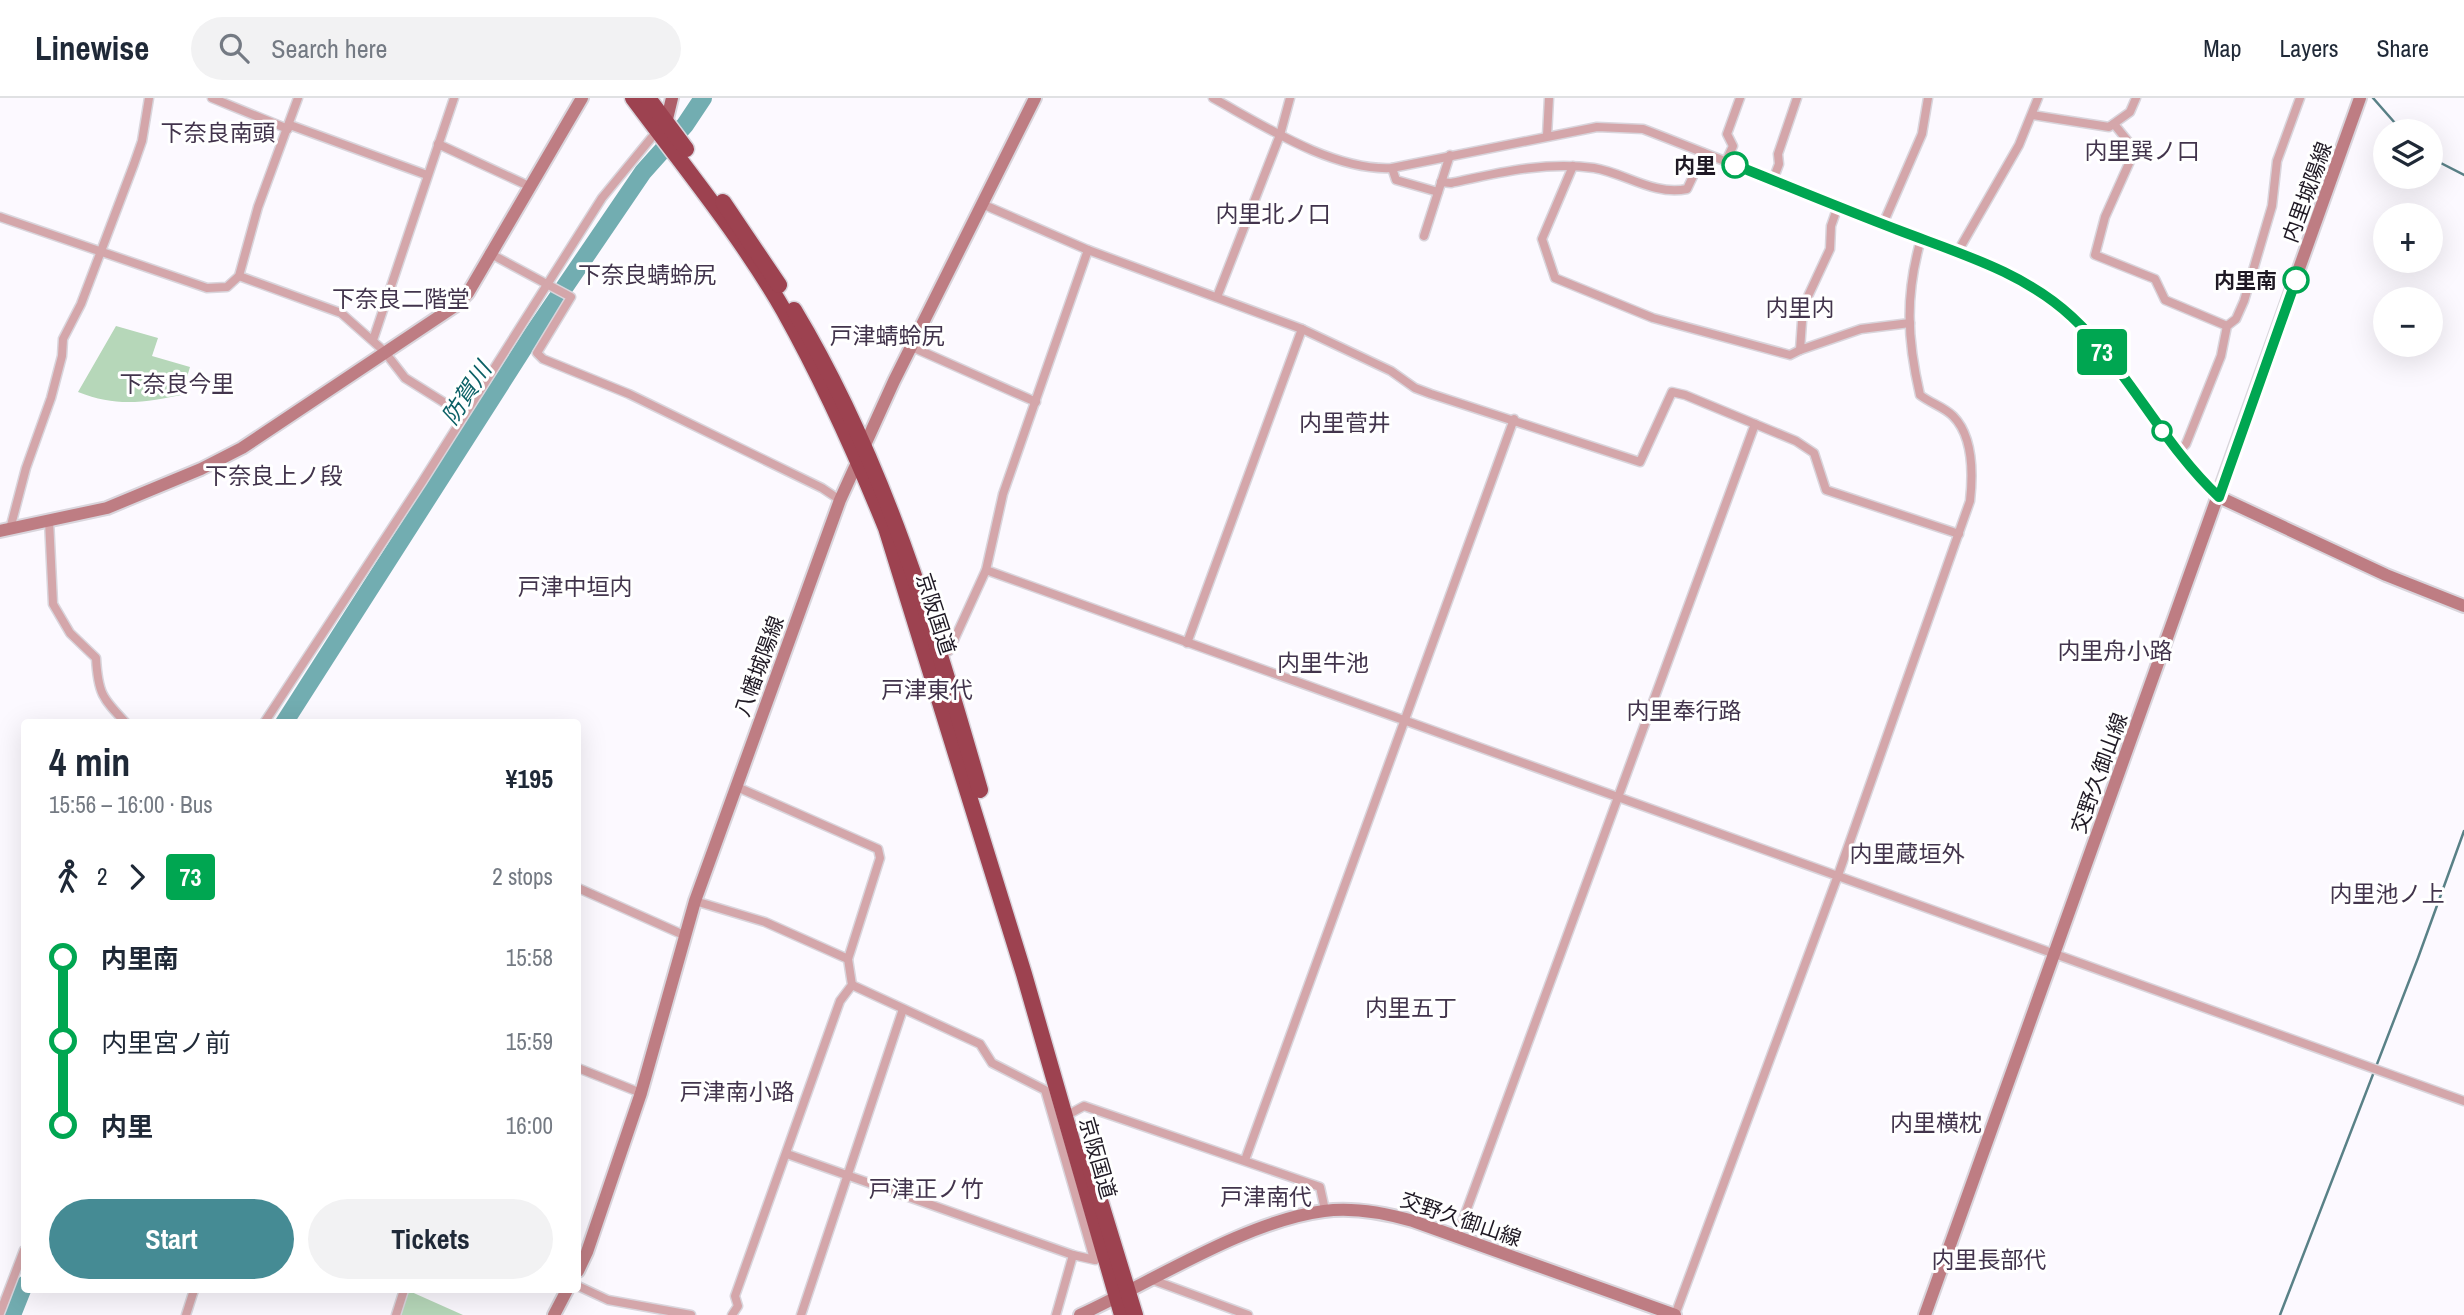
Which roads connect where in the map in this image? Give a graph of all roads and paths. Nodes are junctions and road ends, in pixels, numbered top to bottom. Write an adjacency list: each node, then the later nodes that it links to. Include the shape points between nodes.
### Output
1 (149, 98): 44 (street, via 142,141)
2 (212, 98): 22 (street)
3 (298, 98): 22 (street)
4 (454, 98): 26 (street)
5 (582, 98): 35 (main road)
6 (633, 98): 23 (highway, 京阪国道)
7 (648, 98): 23 (highway, 京阪国道)
8 (672, 98): 23 (main road)
9 (1035, 98): 37 (main road, 八幡城陽線)
10 (1213, 98): 24 (street)
11 (1290, 98): 24 (street)
12 (1549, 98): 25 (street)
13 (1740, 98): 29 (street, via 1727,134 1733,146)
14 (1797, 98): 33 (street)
15 (1928, 98): 40 (street, via 1922,134)
16 (2038, 98): 20 (street)
17 (2136, 98): 21 (street, via 2130,111)
18 (2300, 98): 51 (street, via 2277,161 2272,206 2244,301 2236,319)
19 (2360, 98): 63 (main road, 内里城陽線)
20 (2032, 115): 21 (street, via 2101,127); 46 (street)
21 (2114, 124): 51 (street, via 2135,150 2105,217 2095,255 2155,278 2165,300)
22 (289, 127): 32 (street); 47 (street, via 258,207)
23 (663, 128): 48 (street, via 602,198); 61 (highway, 京阪国道, via 783,311)
24 (1280, 135): 31 (street, via 1360,167); 49 (street)
25 (1547, 136): 27 (street, via 1597,127 1643,129); 28 (street)
26 (438, 144): 32 (street); 35 (street)
27 (1704, 153): 29 (street); 30 (street, via 1687,189 1679,191)
28 (1450, 155): 31 (street); 34 (street)
29 (1726, 161): 33 (street)
30 (1573, 166): 34 (street, via 1520,168 1451,183); 56 (street, via 1542,239 1555,278 1653,318 1790,355)
31 (1392, 169): 36 (street, via 1396,180)
32 (427, 175): 53 (street)
33 (1773, 180): 38 (street)
34 (1441, 181): 36 (street)
35 (531, 187): 45 (main road)
36 (1438, 192): 41 (street)
37 (982, 204): 43 (street); 54 (main road, 八幡城陽線)
38 (1838, 206): 40 (street); 56 (street, via 1830,248 1804,307)
39 (0, 216): 44 (street)
40 (1883, 224): 42 (street)
41 (1424, 236)
42 (1921, 239): 46 (street); 50 (street, via 1911,276)
43 (1088, 250): 49 (street); 57 (street)
44 (102, 251): 47 (street, via 207,288 228,287); 66 (street, via 63,339 51,398)
45 (489, 253): 48 (street); 55 (main road, via 468,293 455,306)
46 (1956, 253): 62 (street, via 2046,295 2073,318)
47 (239, 276): 53 (street, via 341,313)
48 (547, 282): 58 (street); 64 (street, via 571,297 537,353 543,359 629,394)
49 (1217, 297): 52 (street)
50 (1910, 323): 56 (street, via 1861,329); 67 (street, via 1911,356 1920,395 1959,423 1974,467 1970,501)
51 (2227, 326): 62 (street, via 2221,356 2186,444)
52 (1302, 329): 59 (street, via 1391,371 1415,388); 70 (street)
53 (373, 340): 55 (street)
54 (912, 347): 57 (street); 61 (main road, 八幡城陽線)
55 (384, 351): 58 (street, via 405,378); 65 (main road, via 242,448 107,508)
56 (1800, 351)
57 (1036, 402): 68 (street, via 1003,494)
58 (464, 415): 73 (street)
59 (1514, 419): 60 (street, via 1640,462 1672,392); 74 (street)
60 (1755, 424): 67 (street, via 1814,453 1826,490); 76 (street)
61 (861, 450): 64 (main road, 八幡城陽線); 71 (highway, 京阪国道, via 914,570); 97 (highway, 京阪国道, via 929,659)
62 (2178, 453): 63 (street)
63 (2219, 497): 69 (main road); 81 (main road, 交野久御山線)
64 (840, 500): 75 (main road, 八幡城陽線)
65 (49, 520): 66 (main road); 72 (street, via 53,604 70,633 96,658 97,686)
66 (5, 530)
67 (1959, 534): 77 (street)
68 (986, 570): 70 (street); 71 (street, via 949,651)
69 (2464, 606)
70 (1187, 643): 74 (street)
71 (940, 654): 88 (highway, 京阪国道)
72 (122, 719)
73 (267, 719)
74 (1404, 722): 76 (street); 90 (street)
75 (737, 787): 79 (main road, 八幡城陽線); 82 (street, via 878,849 880,858)
76 (1619, 800): 77 (street); 93 (street)
77 (1837, 878): 81 (street); 116 (street)
78 (581, 889): 80 (street)
79 (695, 901): 80 (main road, 八幡城陽線); 82 (street, via 765,922)
80 (686, 936): 86 (main road, 八幡城陽線)
81 (2053, 956): 87 (street); 117 (main road, 交野久御山線)
82 (848, 959): 83 (street)
83 (852, 985): 84 (street); 89 (street, via 840,1000)
84 (904, 1009): 91 (street); 97 (street, via 980,1044 992,1063 1045,1090)
85 (581, 1069): 86 (street)
86 (641, 1093): 96 (main road, 八幡城陽線)
87 (2464, 1101)
88 (1073, 1112): 90 (street, via 1084,1106); 103 (highway, 京阪国道)
89 (787, 1154): 91 (street); 109 (street)
90 (1245, 1160): 92 (street, via 1320,1187)
91 (849, 1176): 94 (street); 110 (street)
92 (1325, 1210): 93 (main road, 交野久御山線, via 1384,1213); 98 (main road, 交野久御山線, via 1275,1222)
93 (1457, 1236): 116 (main road, 交野久御山線)
94 (1073, 1255): 97 (street); 111 (street)
95 (21, 1258): 104 (street)
96 (581, 1261)
97 (1100, 1261): 103 (highway, 京阪国道)
98 (1150, 1279): 103 (main road, 交野久御山線); 115 (street)
99 (581, 1287): 108 (street, via 608,1300)
100 (193, 1293): 105 (street)
101 (403, 1293): 106 (street)
102 (565, 1293): 107 (main road)
103 (1122, 1295): 112 (main road, 交野久御山線); 113 (highway, 京阪国道); 114 (highway, 京阪国道)
104 (0, 1313)
105 (186, 1315)
106 (396, 1315)
107 (554, 1315)
108 (691, 1315)
109 (732, 1315)
110 (802, 1315)
111 (1056, 1315)
112 (1080, 1315)
113 (1122, 1315)
114 (1135, 1315)
115 (1248, 1315)
116 (1675, 1315)
117 (1925, 1315)

